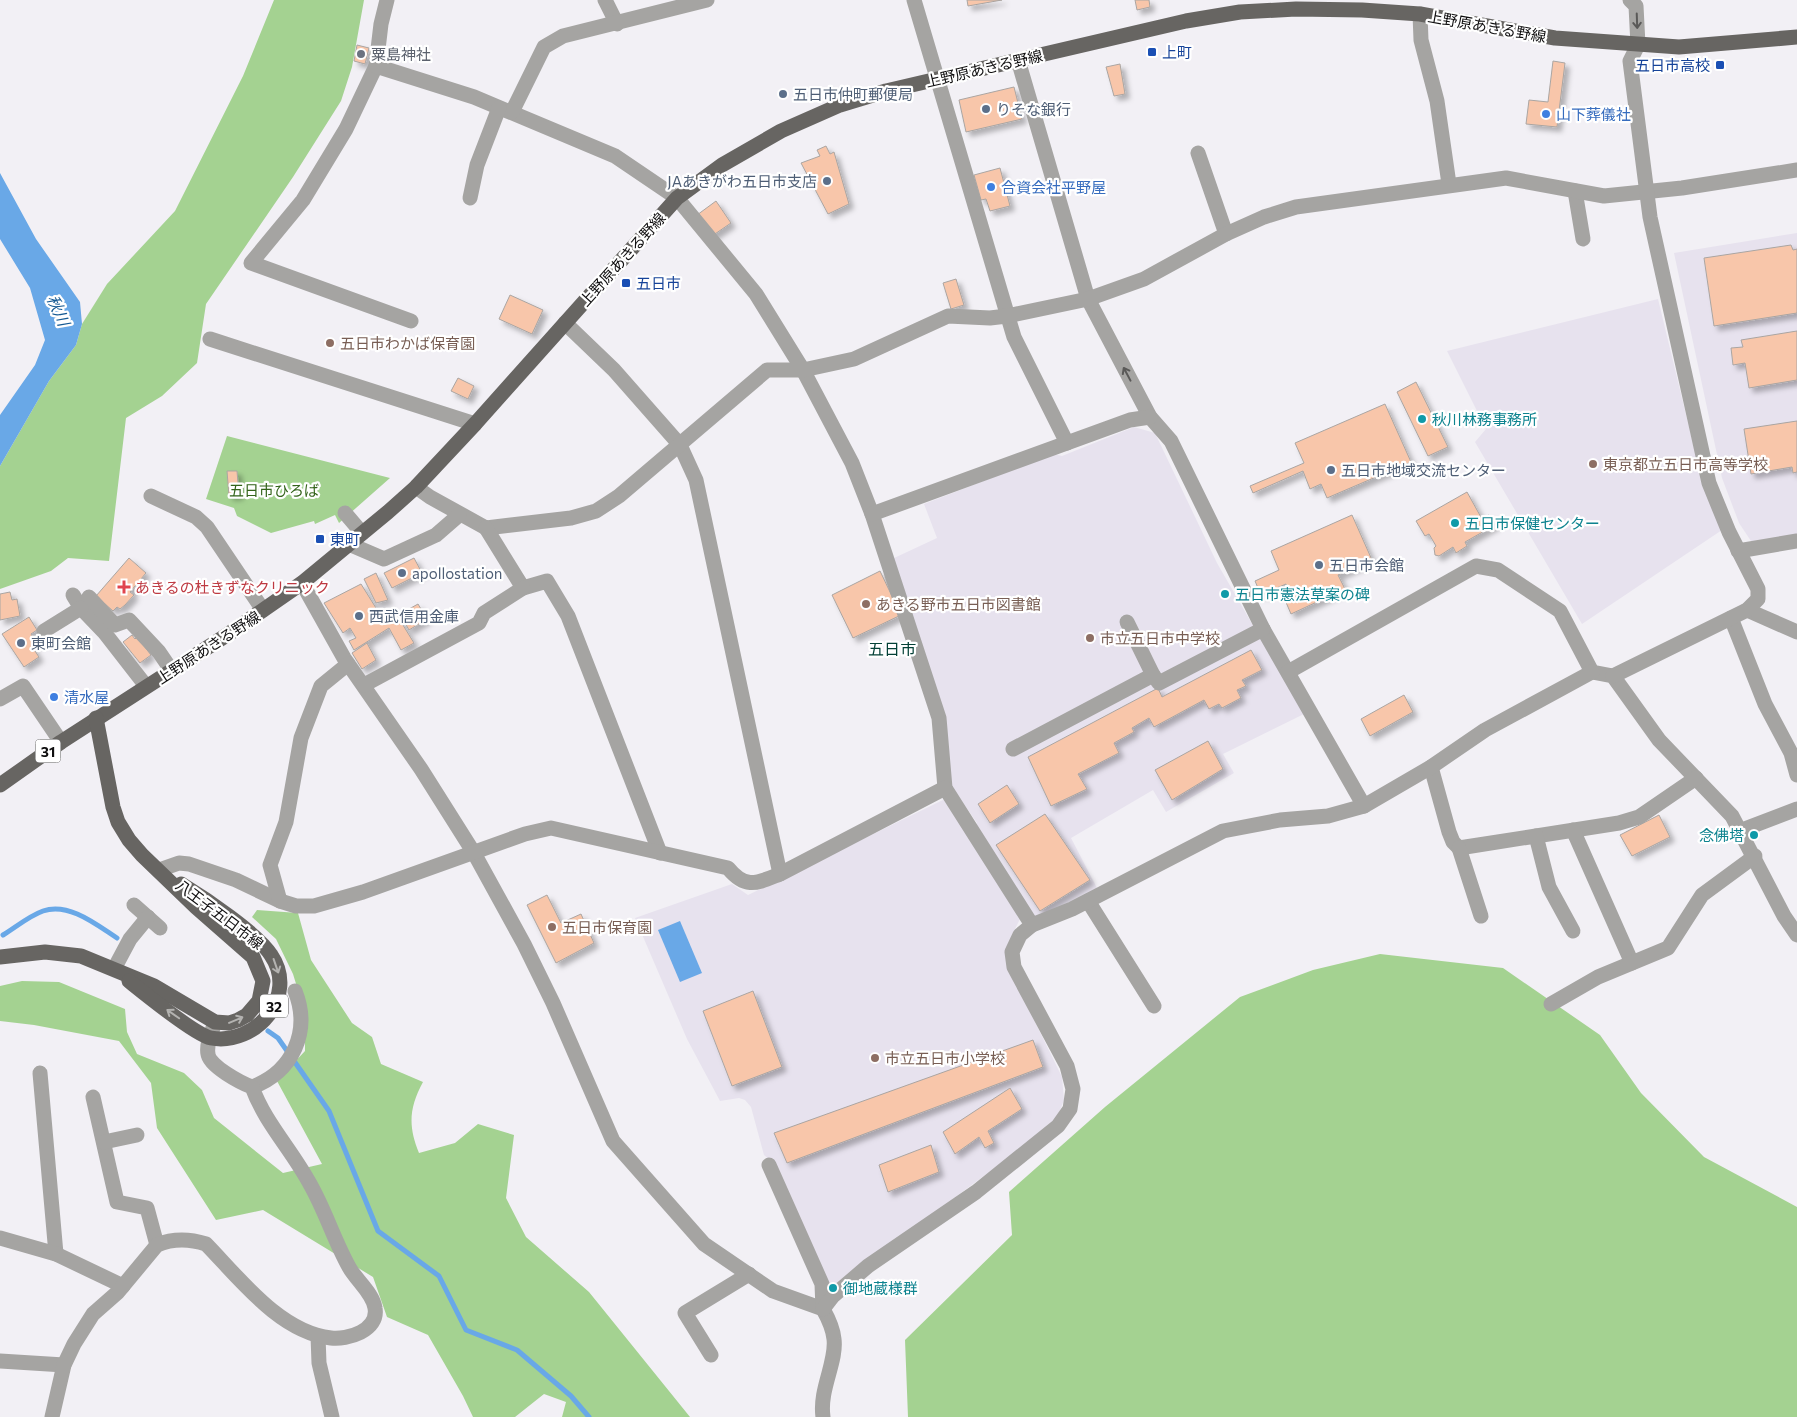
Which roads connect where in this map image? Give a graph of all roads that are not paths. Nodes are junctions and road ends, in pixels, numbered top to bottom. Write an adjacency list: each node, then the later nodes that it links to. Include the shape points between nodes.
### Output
1 (388, 0): 13 (street, via 381,24)
2 (606, 0): 9 (street)
3 (707, 0): 9 (street)
4 (914, 0): 14 (street)
5 (1630, 0): 11 (street, one-way to 11, via 1636,6)
6 (1296, 4): 7 (main road, 上野原あきる野線); 8 (main road, 上野原あきる野線)
7 (1239, 6): 12 (main road, 上野原あきる野線)
8 (1420, 14): 11 (main road, 上野原あきる野線, via 1555,38); 18 (street, via 1421,40 1437,101)
9 (618, 24): 15 (street, via 563,36 544,46)
10 (1797, 37): 11 (main road, 上野原あきる野線, via 1679,47)
11 (1638, 45): 20 (street, via 1630,61)
12 (1018, 60): 14 (main road, 上野原あきる野線); 25 (street)
13 (376, 66): 15 (street, via 474,96); 27 (street, via 346,129 303,200 251,263)
14 (938, 79): 22 (main road, 上野原あきる野線, via 886,91 808,117 722,165); 26 (street)
15 (505, 110): 21 (street, via 477,165); 22 (street, via 615,156)
16 (1198, 154): 23 (street)
17 (1797, 170): 20 (street)
18 (1449, 184): 19 (street, via 1506,178); 23 (street, via 1296,207)
19 (1575, 191): 20 (street, via 1604,196); 24 (street)
20 (1647, 191): 44 (street, via 1663,285 1709,483)
21 (470, 198)
22 (677, 198): 28 (main road, 上野原あきる野線); 30 (street, via 756,294)
23 (1226, 234): 25 (street, via 1144,279)
24 (1583, 239)
25 (1088, 299): 26 (street); 31 (street, one-way to 25)
26 (1007, 316): 30 (street, via 948,316 854,359); 33 (street, via 1014,337)
27 (411, 321)
28 (565, 323): 32 (main road, 上野原あきる野線); 34 (street, via 614,370)
29 (210, 339): 32 (street)
30 (803, 370): 34 (street, via 767,370); 38 (street, via 852,463)
31 (1150, 417): 33 (street, via 1130,420); 52 (street, via 1171,441)
32 (476, 424): 35 (main road, 上野原あきる野線)
33 (1067, 443): 38 (street)
34 (680, 445): 40 (street, via 596,511 571,518); 82 (street, via 696,480)
35 (416, 487): 39 (street); 41 (main road, 上野原あきる野線)
36 (152, 496): 48 (street, via 196,517 207,527)
37 (345, 512): 41 (street)
38 (872, 514): 71 (street, via 939,718)
39 (459, 515): 40 (street); 43 (street, via 436,535 384,559)
40 (486, 528): 46 (street)
41 (362, 534): 43 (main road, 上野原あきる野線)
42 (1797, 541): 44 (street)
43 (349, 544): 45 (main road, 上野原あきる野線)
44 (1738, 551): 49 (street, via 1758,588 1758,599)
45 (302, 583): 48 (main road, 上野原あきる野線); 55 (street)
46 (523, 588): 61 (street, via 484,612 480,623); 79 (street, via 547,581 568,616)
47 (81, 600): 53 (street); 56 (street, via 115,625 129,620); 62 (street)
48 (263, 610): 56 (main road, 上野原あきる野線)
49 (1747, 610): 50 (street); 54 (street)
50 (1731, 618): 60 (street); 68 (street)
51 (1127, 622): 59 (street)
52 (1263, 629): 57 (street); 59 (street, via 1159,683)
53 (44, 631)
54 (1797, 632)
55 (348, 664): 61 (street); 83 (street, via 321,686 301,738 286,822 270,865)
56 (172, 671): 62 (main road, 上野原あきる野線)
57 (1288, 672): 58 (street, via 1476,566 1498,570 1560,611); 72 (street)
58 (1592, 672): 60 (street); 67 (street, via 1486,730)
59 (1153, 675): 66 (street)
60 (1613, 676): 69 (street, via 1659,740)
61 (364, 685): 78 (street)
62 (146, 686): 64 (main road, 上野原あきる野線)
63 (0, 699): 65 (street, via 23,686)
64 (96, 718): 65 (main road, 31); 81 (main road, 八王子五日市線 / 32, via 118,822 129,840)
65 (61, 742): 70 (main road, 31)
66 (1013, 749)
67 (1431, 767): 72 (street); 77 (street, via 1449,832)
68 (1797, 776)
69 (1696, 778): 74 (street, via 1639,817); 75 (street)
70 (0, 785)
71 (945, 788): 82 (street); 88 (street)
72 (1364, 806): 84 (street, via 1328,816 1280,820 1223,831)
73 (1797, 809): 75 (street)
74 (1573, 830): 76 (street); 93 (street)
75 (1742, 830): 80 (street)
76 (1536, 836): 77 (street); 90 (street, via 1549,887)
77 (1459, 848): 86 (street)
78 (474, 853): 79 (street, via 524,834 551,828); 83 (street, via 314,906 296,906); 109 (street, via 553,1004 613,1141 704,1244)
79 (660, 853): 82 (street, via 728,868 738,880 753,884)
80 (1755, 856): 91 (street); 93 (street, via 1702,895 1668,948)
81 (159, 870): 83 (street, via 179,863 189,864 236,880); 98 (main road, 八王子五日市線 / 32, one-way to 81, via 238,1020 254,1008 262,991 261,971 254,957); 99 (main road, 八王子五日市線 / 32, one-way to 99, via 204,898 256,938 276,964 280,983 277,1001 265,1020 244,1034)
82 (780, 874)
83 (280, 901)
84 (1088, 901): 88 (street); 97 (street)
85 (134, 905): 87 (street)
86 (1481, 916)
87 (148, 917): 89 (street); 94 (street, via 130,939)
88 (1032, 925): 111 (street, via 1020,935 1012,952 1014,967 1067,1066 1073,1089 1070,1109 1058,1126 976,1192 868,1266)
89 (160, 928)
90 (1573, 931)
91 (1797, 936)
92 (0, 957): 94 (main road, via 45,952 91,959)
93 (1632, 964): 96 (street, via 1598,977)
94 (114, 969): 98 (main road, via 154,986); 99 (main road, one-way to 94, via 191,1028)
95 (295, 991): 101 (street, via 302,1016 302,1031 295,1050 282,1066)
96 (1551, 1004)
97 (1154, 1006)
98 (215, 1022): 99 (street)
99 (210, 1038): 101 (street, via 209,1058 235,1080)
100 (40, 1073): 108 (street)
101 (252, 1086): 112 (street, via 260,1109 311,1185 344,1257 376,1308 371,1323 358,1334 338,1339)
102 (93, 1096): 104 (street)
103 (137, 1135): 104 (street)
104 (104, 1142): 107 (street, via 117,1202 147,1208)
105 (769, 1165): 111 (street, via 822,1284)
106 (0, 1238): 108 (street)
107 (158, 1245): 110 (street); 112 (street, via 180,1239 206,1244 274,1314)
108 (56, 1254): 110 (street)
109 (749, 1274): 111 (street, via 773,1291); 113 (street, via 685,1313)
110 (123, 1286): 115 (street, via 93,1314)
111 (823, 1309): 118 (street, via 835,1340 823,1395)
112 (318, 1336): 117 (street, via 319,1363)
113 (711, 1355)
114 (0, 1361): 115 (street)
115 (64, 1364): 116 (street)
116 (52, 1417)
117 (332, 1417)
118 (823, 1417)

